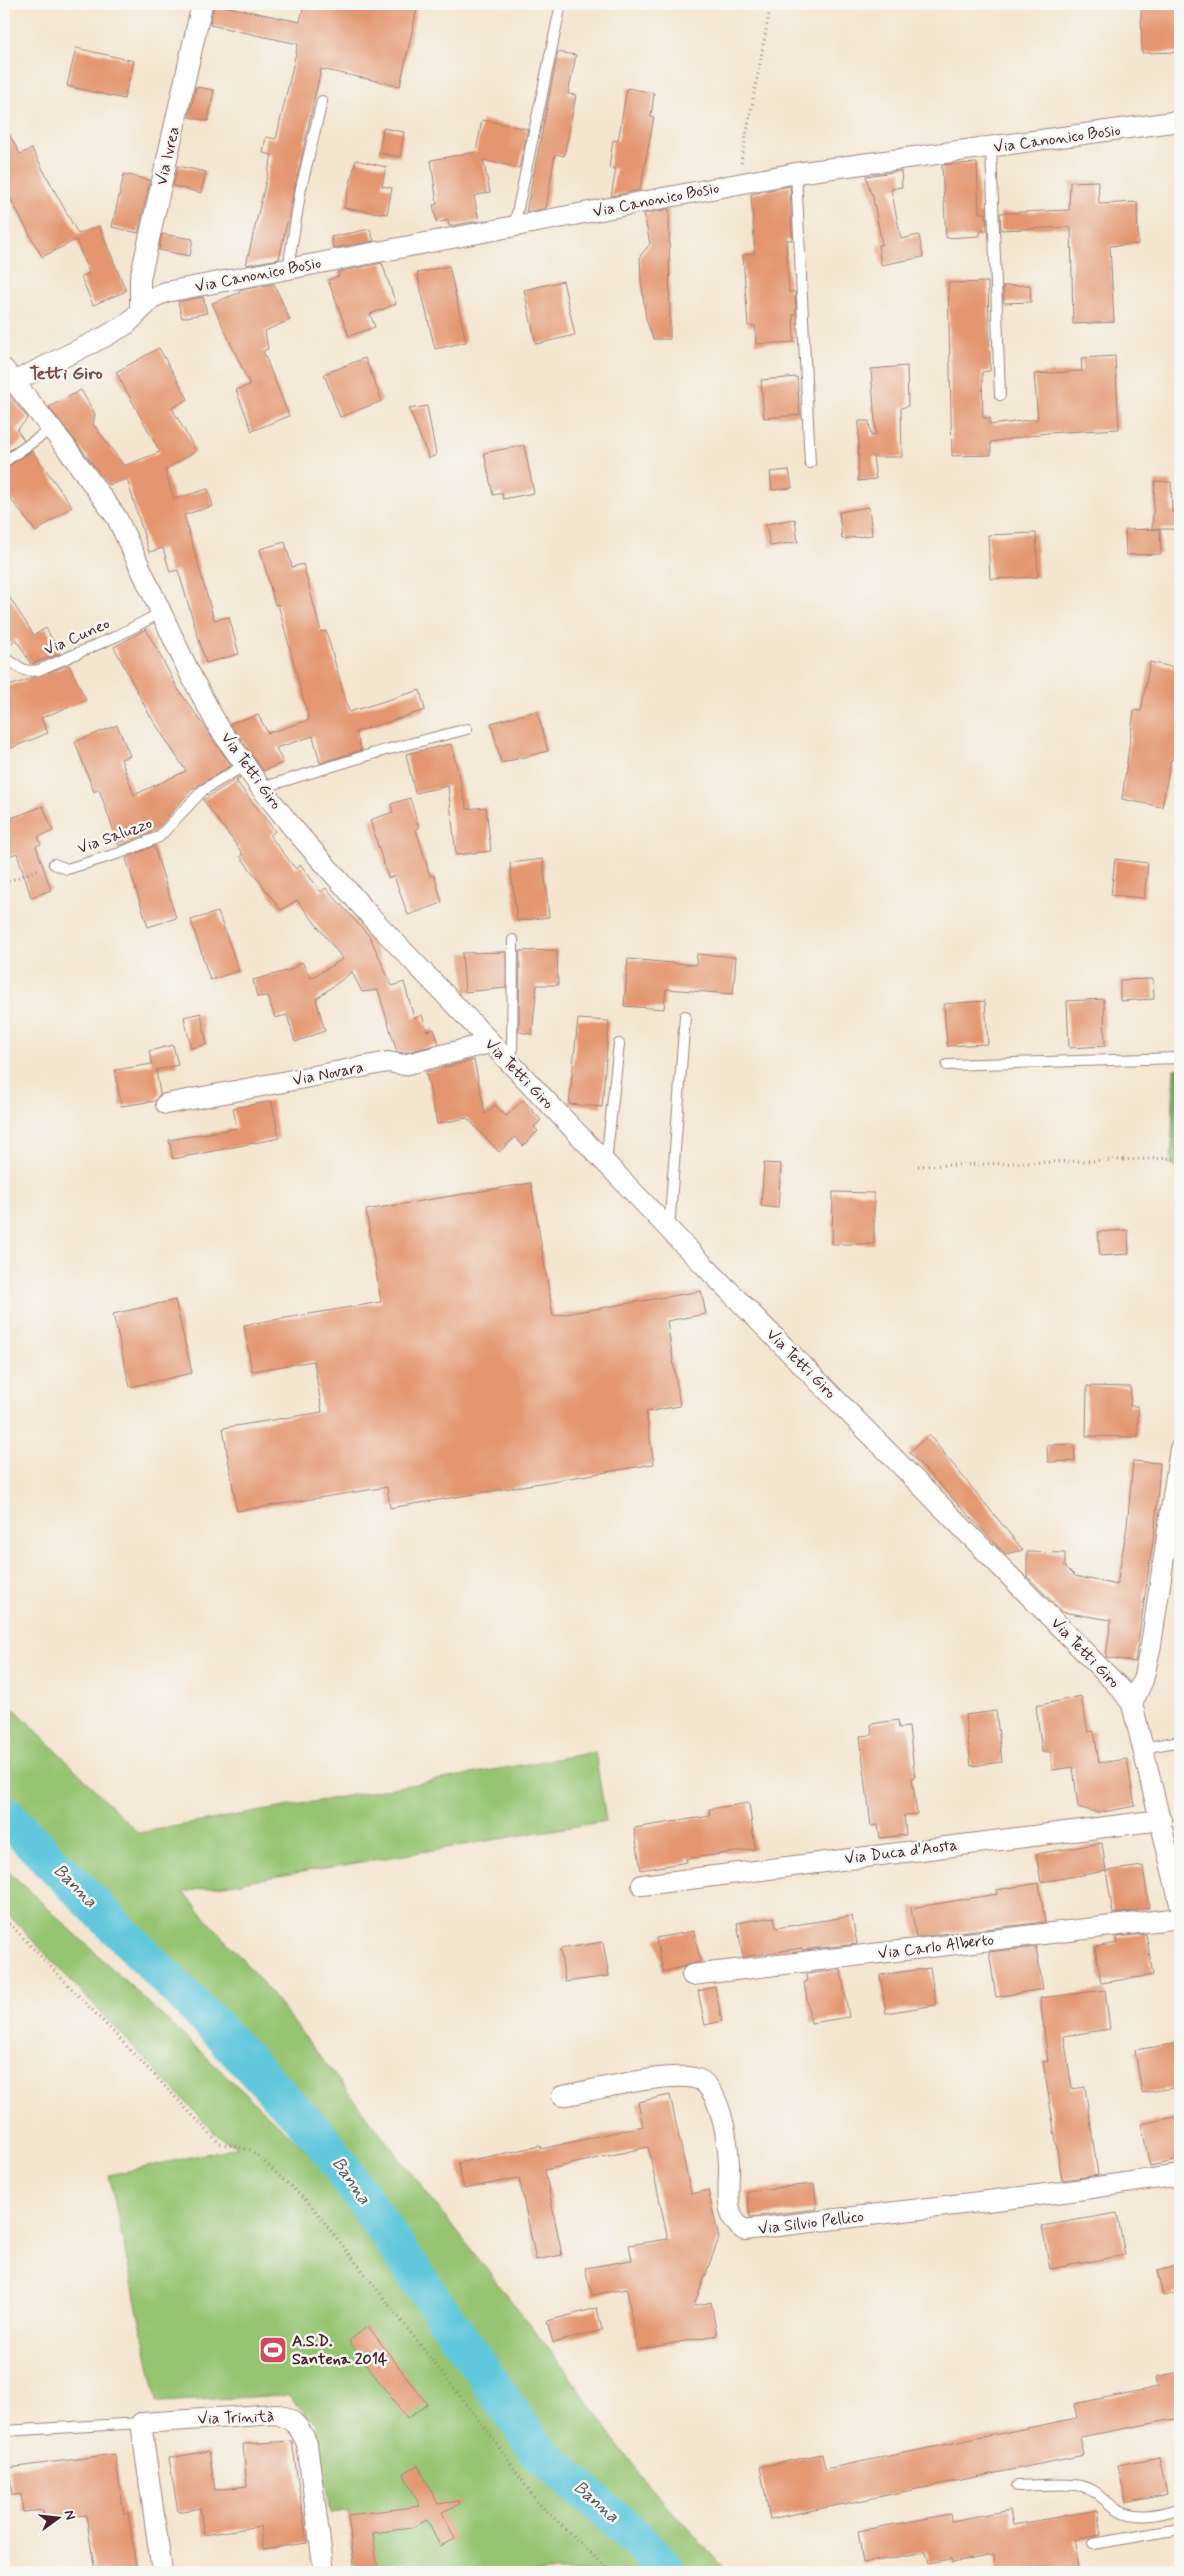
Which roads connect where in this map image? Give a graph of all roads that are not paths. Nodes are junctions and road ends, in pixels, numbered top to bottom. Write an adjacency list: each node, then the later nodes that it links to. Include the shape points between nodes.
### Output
1 (202, 4): 9 (street, Via Ivrea, via 140,278)
2 (561, 4): 7 (lane)
3 (322, 102): 8 (lane, via 301,188)
4 (1180, 121): 5 (street, Via Canonico Bosio)
5 (991, 148): 6 (street, Via Canonico Bosio); 11 (lane)
6 (796, 173): 7 (street, Via Canonico Bosio); 14 (lane)
7 (514, 227): 8 (street, Via Canonico Bosio)
8 (288, 269): 9 (street, Via Canonico Bosio, via 166,292)
9 (140, 308): 10 (street, Via Canonico Bosio, via 126,324 106,336)
10 (8, 375): 12 (street, Via Tetti Giro)
11 (1000, 395)
12 (51, 428): 13 (lane); 15 (street, Via Tetti Giro, via 117,518)
13 (4, 462)
14 (810, 463)
15 (162, 612): 16 (lane, Via Cuneo, via 117,636 39,670 28,672); 18 (street, Via Tetti Giro, via 190,674)
16 (4, 659)
17 (467, 729): 19 (lane)
18 (245, 765): 19 (street, Via Tetti Giro); 20 (lane, Via Saluzzo, via 204,790 169,828 150,842 67,869)
19 (261, 788): 23 (street, Via Tetti Giro, via 371,917)
20 (54, 864)
21 (513, 940): 27 (lane)
22 (685, 1016): 30 (lane)
23 (490, 1043): 27 (street, Via Tetti Giro); 28 (street, Via Novara, via 404,1065 388,1062)
24 (619, 1044): 29 (lane)
25 (1180, 1058): 26 (lane)
26 (947, 1065)
27 (512, 1066): 29 (street, Via Tetti Giro)
28 (166, 1104)
29 (606, 1164): 30 (street, Via Tetti Giro)
30 (669, 1230): 32 (street, Via Tetti Giro, via 1121,1689)
31 (1180, 1449): 32 (street, via 1151,1645 1143,1680)
32 (1132, 1704): 34 (street)
33 (1180, 1741): 34 (lane)
34 (1143, 1748): 35 (street)
35 (1161, 1820): 36 (street, Via Duca d'Aosta); 37 (street)
36 (642, 1885)
37 (1180, 1904)
38 (1180, 1918): 39 (street, Via Carlo Alberto)
39 (692, 1975)
40 (562, 2096): 41 (street, Via Silvio Pellico, via 664,2078 686,2077 705,2082 718,2105 727,2145 731,2214 736,2226 744,2230)
41 (1180, 2175)
42 (141, 2423): 43 (lane); 48 (street); 49 (street, Via Trinità, via 276,2414 289,2417 300,2427 307,2444)
43 (4, 2430)
44 (1016, 2486): 45 (lane, via 1080,2485 1134,2516)
45 (1180, 2508)
46 (1180, 2529): 47 (lane)
47 (1094, 2544)
48 (162, 2572)
49 (324, 2572)

